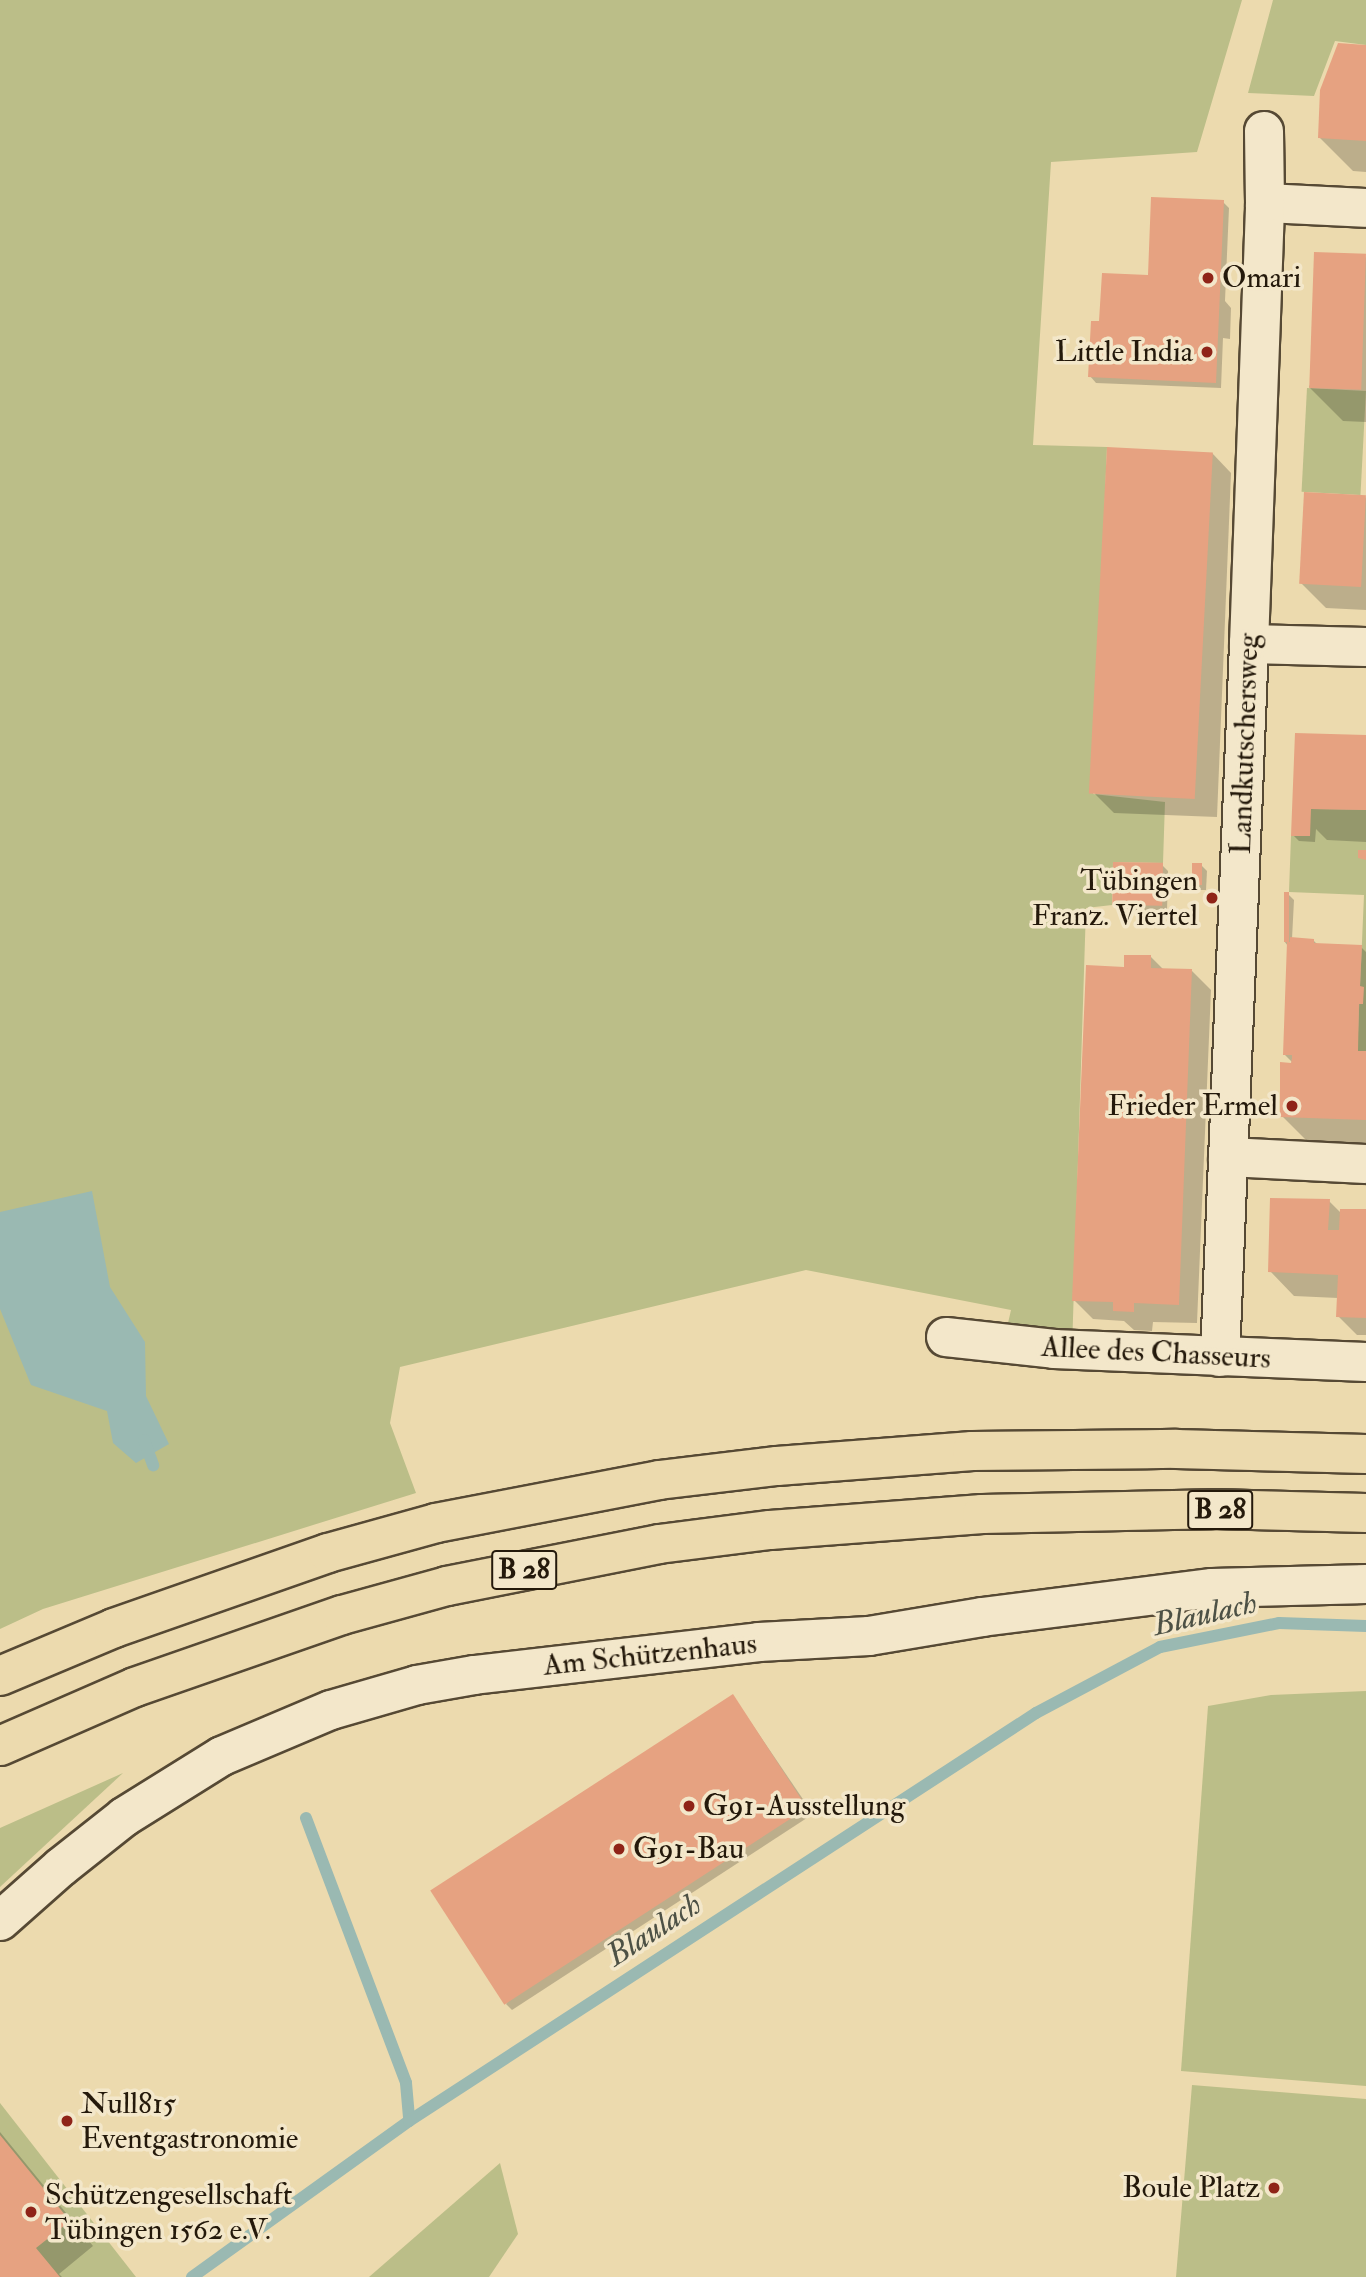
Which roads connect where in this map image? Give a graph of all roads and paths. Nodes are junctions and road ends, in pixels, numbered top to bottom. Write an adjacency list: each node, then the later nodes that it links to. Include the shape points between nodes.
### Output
1 (1264, 131): 2 (street, Landkutschersweg)
2 (1265, 203): 3 (street); 4 (street, Landkutschersweg)
3 (1366, 208)
4 (1249, 643): 5 (street); 6 (street, Landkutschersweg)
5 (1366, 647)
6 (1228, 1157): 7 (street); 9 (street, Landkutschersweg)
7 (1366, 1164)
8 (946, 1337): 9 (street, Allee des Chasseurs, via 1029,1347)
9 (1220, 1357): 10 (street, Allee des Chasseurs)
10 (1366, 1362)
11 (1366, 1454): 14 (highway, B 28, via 1176,1449 972,1451 659,1480 449,1520 328,1553 126,1623)
12 (1366, 1513): 15 (highway, B 28, via 1213,1509 982,1514 770,1530 659,1544 447,1586 342,1615 135,1687)
13 (1366, 1584): 16 (street, Am Schützenhaus, via 1212,1588 869,1636 759,1642 418,1685 331,1710 222,1756 124,1817)
14 (0, 1676)
15 (0, 1746)
16 (0, 1922)

